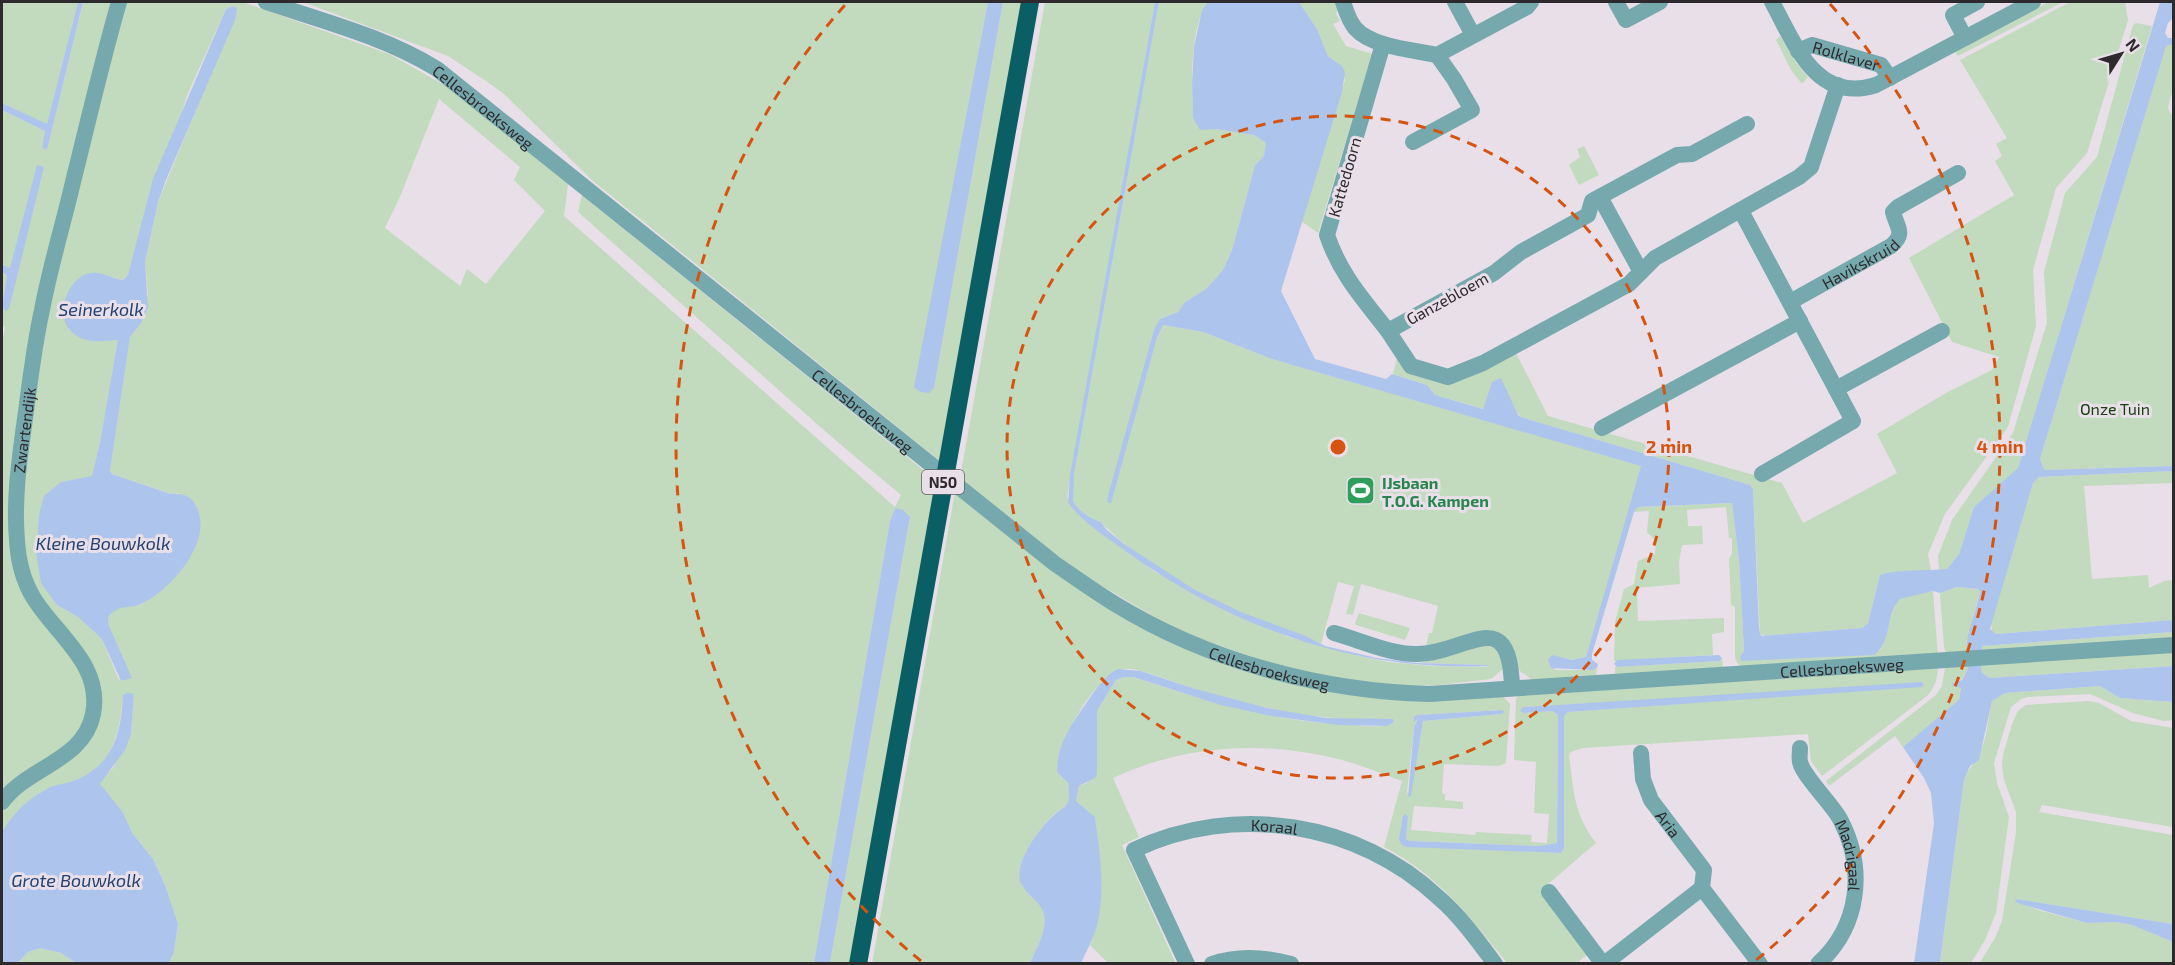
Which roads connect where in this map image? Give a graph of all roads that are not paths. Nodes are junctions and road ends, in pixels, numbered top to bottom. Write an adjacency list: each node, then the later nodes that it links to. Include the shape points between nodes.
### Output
1 (119, 2): 38 (street, Zwartendijk, via 42,309 16,507 17,547 26,584 86,668 94,696 93,713 79,744 18,784)
2 (266, 2): 35 (street, Cellesbroeksweg, via 380,41 437,69 1054,563 1150,623 1198,646 1272,671 1328,684 1421,694)
3 (1030, 2): 41 (highway, N50)
4 (1038, 2): 42 (highway, N50)
5 (1343, 2): 15 (street, via 1356,29)
6 (1455, 2): 13 (street)
7 (1531, 2): 13 (street)
8 (1616, 2): 9 (street, via 1626,20)
9 (1660, 2)
10 (1772, 2): 16 (street, Rolklaver)
11 (1977, 2): 14 (street, via 1953,15)
12 (2033, 2): 14 (street, Rolklaver)
13 (1473, 35): 17 (street)
14 (1965, 38): 18 (street, Rolklaver)
15 (1383, 44): 17 (street); 28 (street, Kattedoorn, via 1327,235 1345,276)
16 (1798, 51): 18 (street, Rolklaver, via 1812,45 1881,65); 19 (street, Rolklaver, via 1816,75)
17 (1437, 55): 21 (street, via 1472,110)
18 (1890, 78): 19 (street, Rolklaver, via 1868,88)
19 (1838, 85): 24 (street, Ganzebloem, via 1811,167)
20 (1748, 124): 23 (street, Ganzebloem, via 1692,154 1677,154)
21 (1413, 142)
22 (1958, 173): 26 (street, Havikskruid, via 1893,212 1899,240)
23 (1600, 197): 25 (street); 28 (street, Ganzebloem, via 1592,201 1588,215 1521,252 1494,273)
24 (1741, 211): 25 (street, Ganzebloem, via 1655,258); 26 (street)
25 (1641, 272): 28 (street, Ganzebloem, via 1618,291 1483,363 1448,377 1411,366)
26 (1790, 302): 27 (street)
27 (1800, 321): 30 (street); 31 (street)
28 (1388, 331)
29 (1942, 331): 30 (street)
30 (1836, 389): 32 (street, via 1853,421)
31 (1602, 429)
32 (1762, 474)
33 (1334, 633): 35 (street, via 1409,654 1436,652 1478,638 1492,638 1508,654)
34 (2174, 645): 35 (street, Cellesbroeksweg)
35 (1512, 688)
36 (1800, 748): 49 (street, Madrigaal, via 1800,763 1843,826 1854,852 1857,881 1851,913 1838,940)
37 (1641, 753): 39 (street, Aria, via 1643,779 1652,800 1704,870)
38 (2, 802)
39 (1702, 888): 47 (street); 48 (street, Aria)
40 (1549, 892): 47 (street)
41 (858, 963)
42 (866, 963)
43 (1187, 963): 46 (street, Koraal, via 1134,850 1187,831 1254,824 1321,833 1384,857 1438,897)
44 (1212, 963): 45 (street, via 1247,958)
45 (1291, 963)
46 (1495, 963)
47 (1604, 963)
48 (1760, 963)
49 (1818, 963)

